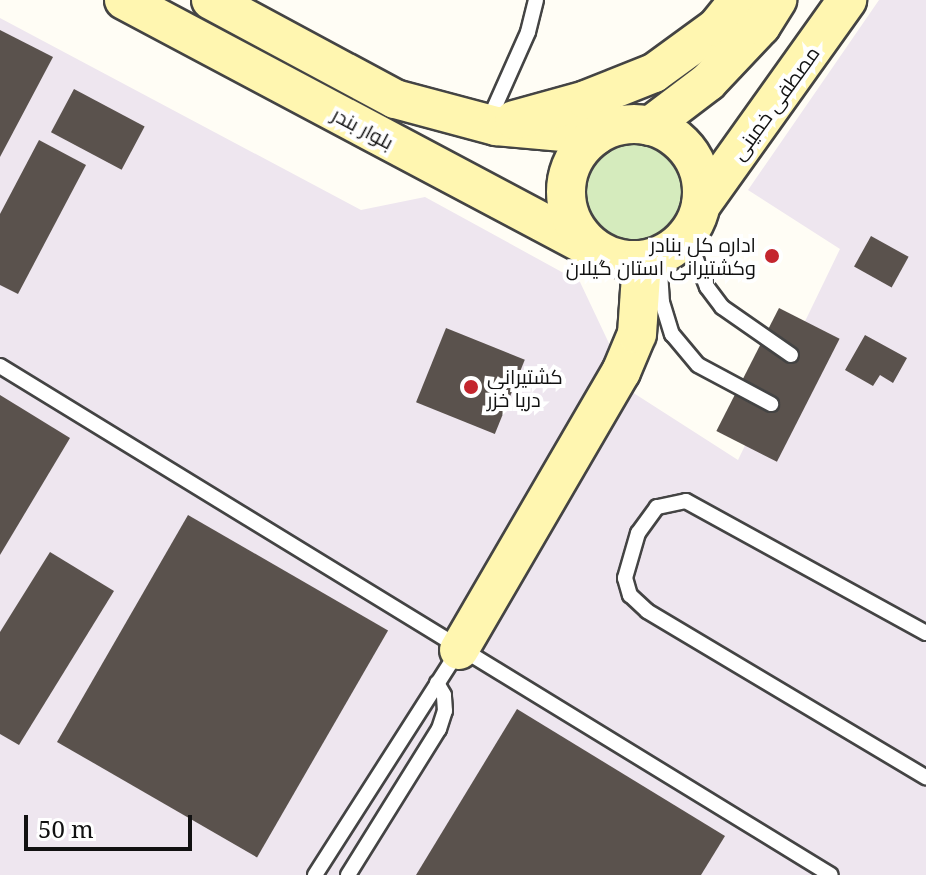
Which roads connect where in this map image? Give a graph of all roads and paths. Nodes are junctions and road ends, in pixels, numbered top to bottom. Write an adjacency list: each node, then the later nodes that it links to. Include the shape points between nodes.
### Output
1 (124, 0): 11 (main road, بلوار بندر)
2 (211, 0): 7 (main road, بلوار بندر, via 395,99)
3 (536, 0): 7 (lane)
4 (739, 0): 7 (main road, via 717,27 654,73 586,100)
5 (777, 0): 8 (main road, via 761,26 708,82)
6 (847, 0): 10 (main road, مصطفی خمینی)
7 (492, 125): 9 (main road, بلوار بندر)
8 (650, 126): 9 (main road, via 614,127); 10 (main road, via 681,142 699,171)
9 (597, 135): 11 (main road, via 573,162 566,198 579,232)
10 (672, 239): 11 (main road); 12 (lane, via 722,307); 14 (lane, via 662,302 672,334 698,365); 16 (main road, via 621,372)
11 (604, 255)
12 (791, 355)
13 (0, 366): 16 (lane)
14 (771, 404)
15 (926, 633): 18 (lane, via 686,501 657,507 638,533 625,578 630,595 647,611)
16 (459, 650): 17 (lane); 21 (lane)
17 (437, 683): 19 (lane); 20 (lane, via 445,711 439,729)
18 (926, 777)
19 (315, 875)
20 (348, 875)
21 (831, 875)

